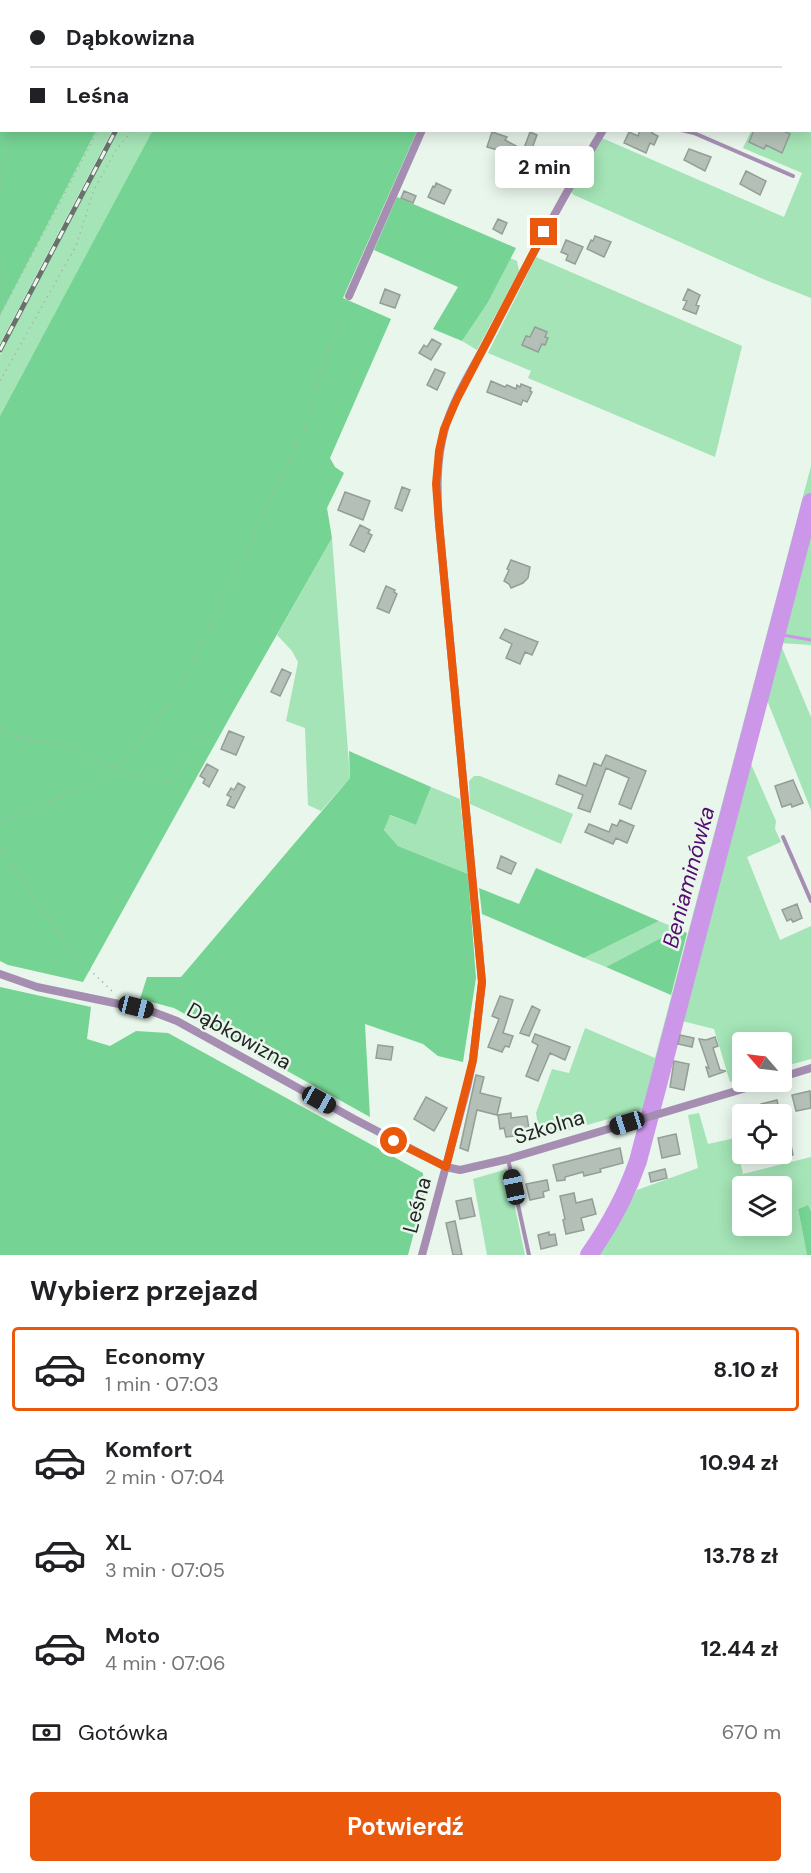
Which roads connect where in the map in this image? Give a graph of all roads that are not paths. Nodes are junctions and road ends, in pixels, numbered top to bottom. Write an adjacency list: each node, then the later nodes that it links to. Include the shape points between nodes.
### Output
1 (421, 132): 5 (street)
2 (602, 132): 13 (street, Leśna, via 544,232 457,399 439,451 439,523 482,982 473,1060)
3 (688, 132): 4 (lane)
4 (793, 176)
5 (349, 296)
6 (783, 837): 7 (lane)
7 (811, 901)
8 (0, 974): 13 (street, Dąbkowizna, via 37,987 148,1010 177,1021)
9 (811, 1068): 10 (street)
10 (792, 1074)
11 (738, 1092): 12 (street, Szkolna)
12 (508, 1159): 13 (street, Szkolna, via 460,1170); 15 (lane)
13 (446, 1167): 14 (street, Leśna)
14 (422, 1255)
15 (529, 1255)

